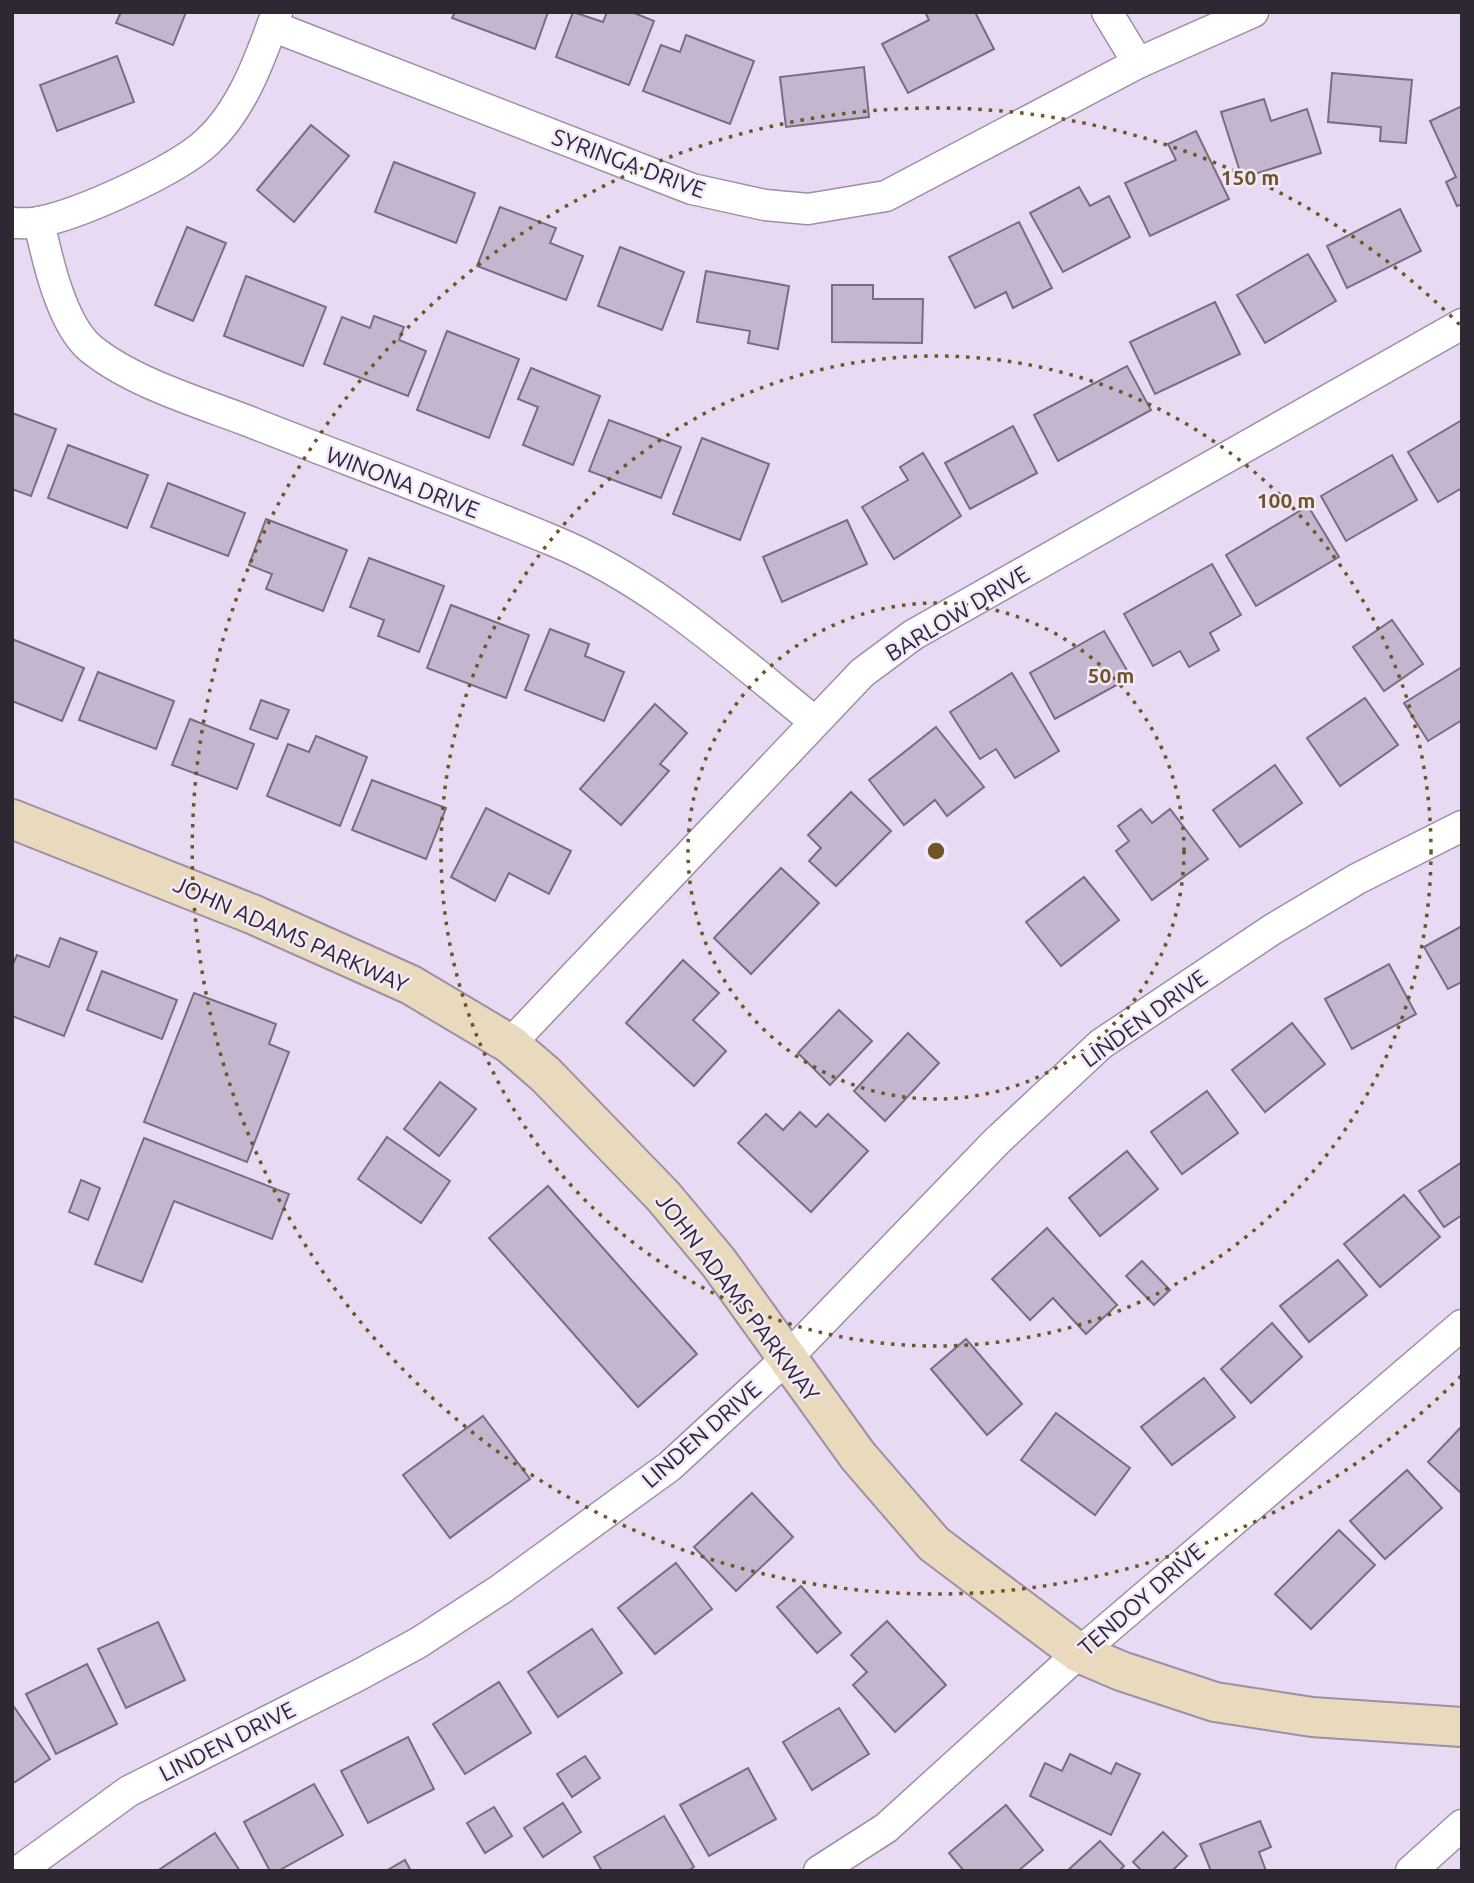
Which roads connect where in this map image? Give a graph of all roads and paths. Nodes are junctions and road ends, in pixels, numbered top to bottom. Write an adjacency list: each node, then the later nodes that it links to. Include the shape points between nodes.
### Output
1 (1107, 12): 4 (street)
2 (1253, 12): 4 (street, SYRINGA DRIVE)
3 (275, 19): 4 (street, SYRINGA DRIVE, via 692,190 808,209 886,196); 5 (street, via 248,83 206,143 155,176 104,199)
4 (1138, 63)
5 (25, 223): 7 (street, WINONA DRIVE, via 47,256 74,330 112,364 177,394 557,542 660,597)
6 (1462, 324): 7 (street, BARLOW DRIVE, via 913,635 862,673)
7 (814, 721): 10 (street, BARLOW DRIVE)
8 (12, 819): 10 (street, JOHN ADAMS PARKWAY, via 252,914 411,985)
9 (1462, 826): 12 (street, LINDEN DRIVE, via 1357,879 1273,929 1101,1044 997,1141)
10 (510, 1044): 12 (street, JOHN ADAMS PARKWAY, via 663,1196 719,1263)
11 (1462, 1325): 13 (street, TENDOY DRIVE)
12 (786, 1359): 13 (street, JOHN ADAMS PARKWAY, via 858,1456 934,1544); 16 (street, LINDEN DRIVE, via 670,1466 501,1589 377,1665 129,1791)
13 (1079, 1653): 14 (street, JOHN ADAMS PARKWAY, via 1215,1702 1312,1717); 17 (street, TENDOY DRIVE, via 886,1828)
14 (1462, 1727)
15 (1462, 1825): 18 (street)
16 (19, 1871)
17 (819, 1871)
18 (1411, 1871)

